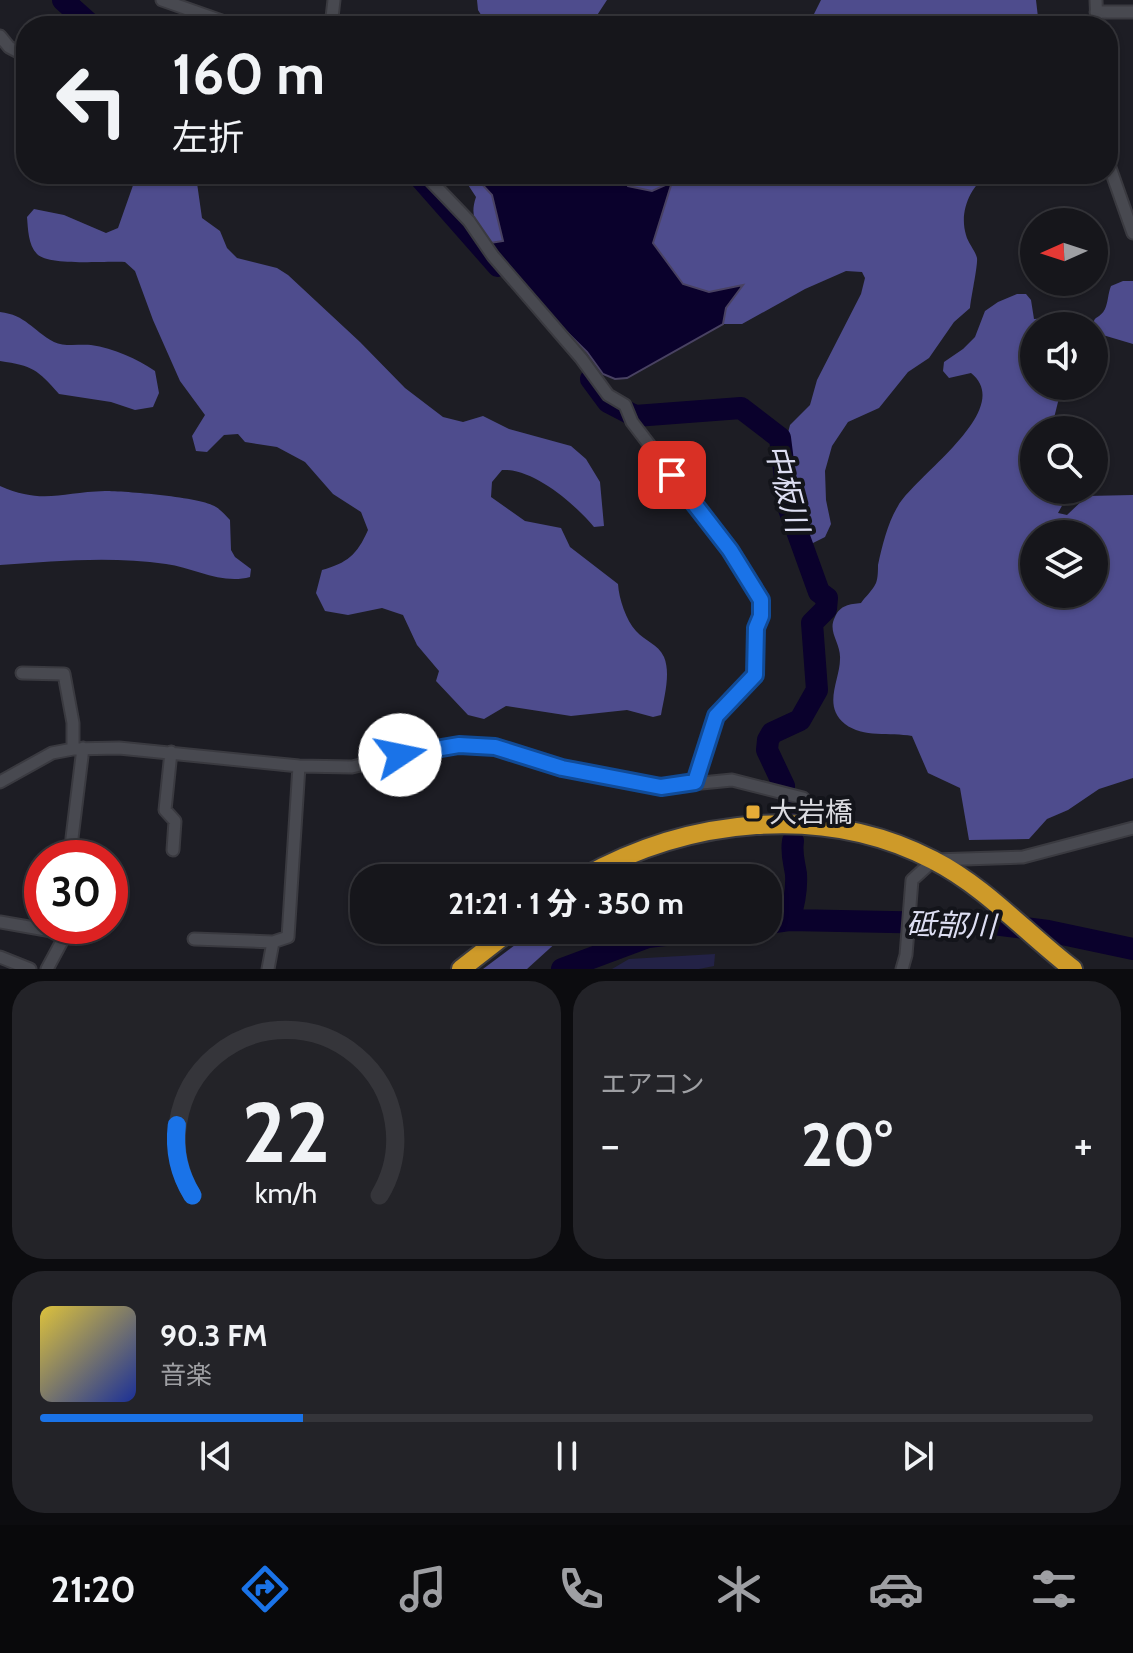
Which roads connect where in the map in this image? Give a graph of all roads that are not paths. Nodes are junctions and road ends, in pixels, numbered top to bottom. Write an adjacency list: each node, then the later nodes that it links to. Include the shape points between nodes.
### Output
1 (162, 0): 4 (street)
2 (1096, 6): 3 (street)
3 (1133, 12)
4 (208, 16)
5 (0, 36): 6 (street)
6 (16, 51)
7 (434, 184): 15 (street, via 601,387 625,405 761,600 755,675 716,716)
8 (1116, 184): 9 (street)
9 (1133, 233)
10 (22, 673): 11 (street, via 64,674)
11 (78, 748): 12 (street); 14 (street, via 52,753); 18 (street)
12 (171, 752): 13 (street); 19 (street, via 165,810 175,821)
13 (299, 766): 15 (street, via 352,767 459,745 495,747 562,768 661,787); 25 (street, via 288,937)
14 (0, 782)
15 (695, 782): 16 (street, via 732,780 803,798)
16 (831, 827): 20 (highway); 21 (highway, via 770,824 710,830)
17 (1133, 828): 20 (street, via 1023,857)
18 (72, 840)
19 (173, 850)
20 (934, 860): 29 (highway); 34 (street, via 912,880)
21 (609, 864)
22 (0, 922): 23 (street)
23 (24, 925)
24 (194, 939): 25 (street)
25 (273, 942): 32 (street)
26 (60, 944): 31 (street)
27 (493, 944): 33 (highway)
28 (0, 957): 30 (street)
29 (1066, 964)
30 (30, 969)
31 (47, 969)
32 (268, 969)
33 (461, 969)
34 (902, 969)

